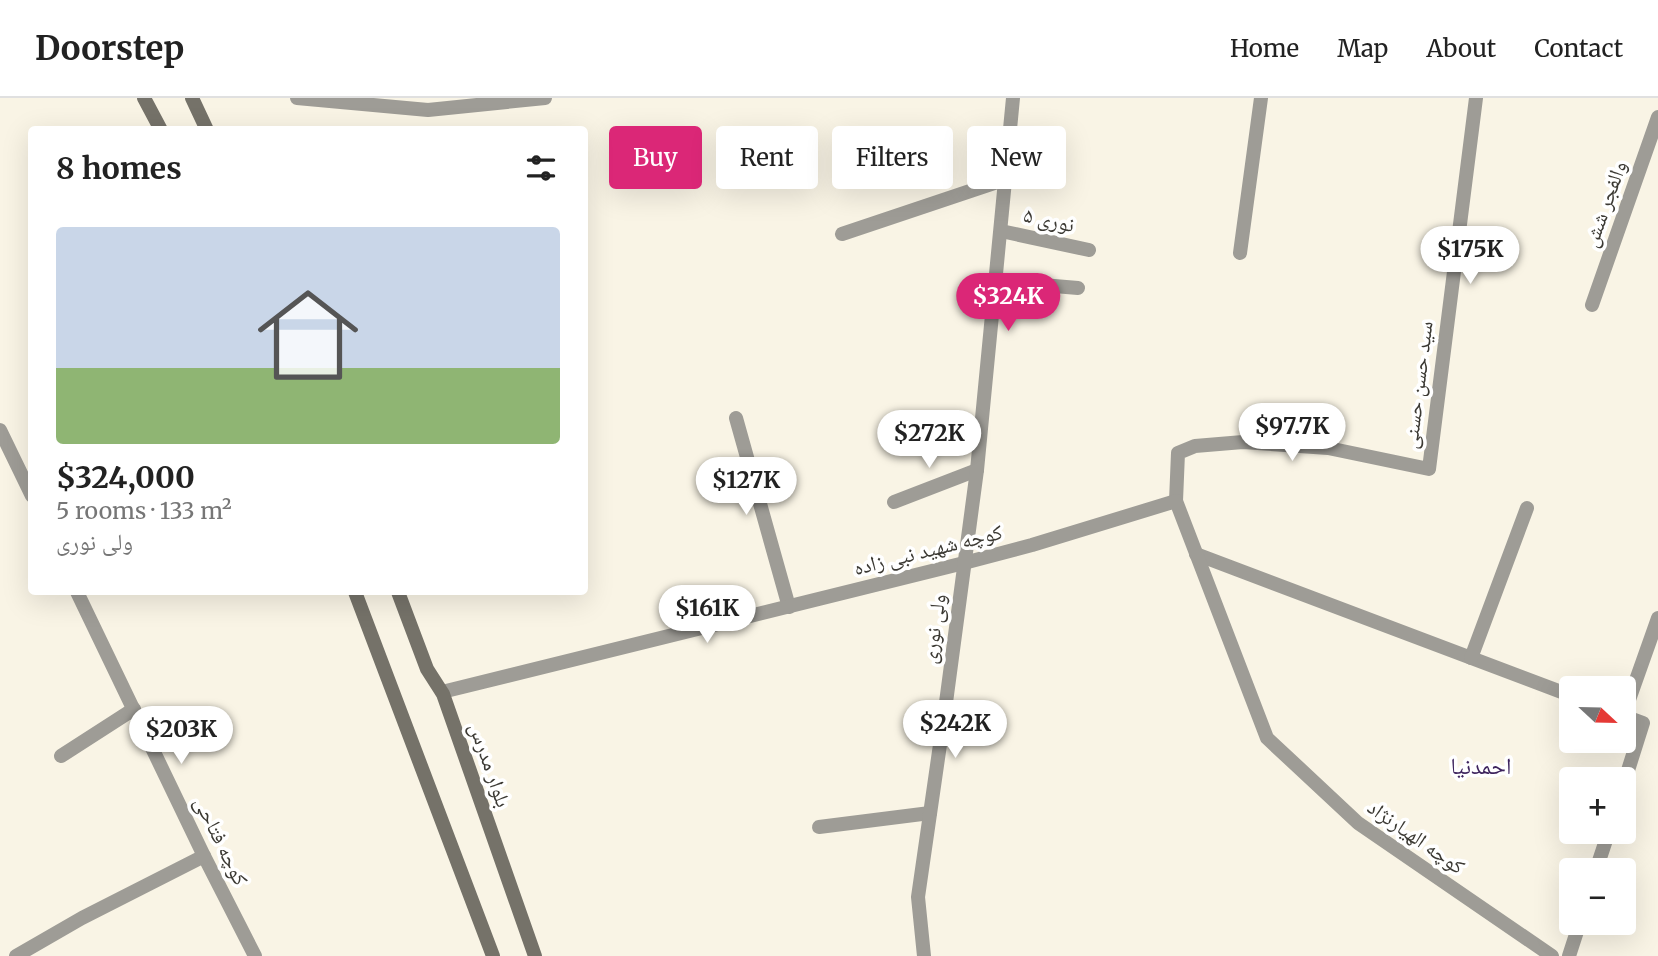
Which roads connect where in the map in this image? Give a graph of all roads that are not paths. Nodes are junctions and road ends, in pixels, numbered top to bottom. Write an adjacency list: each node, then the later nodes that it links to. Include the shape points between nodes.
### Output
1 (144, 98): 10 (main road)
2 (192, 98): 11 (main road)
3 (297, 98): 8 (street, via 428,110)
4 (545, 98): 8 (street)
5 (1013, 98): 12 (street, ولی نوری)
6 (1261, 98): 18 (street)
7 (1476, 98): 26 (street, سید حسن حسنی, via 1429,469 1328,448 1243,442 1195,446 1178,453)
8 (497, 100)
9 (1658, 117): 21 (street, والفجر شش)
10 (159, 126)
11 (205, 126)
12 (1011, 126)
13 (976, 189): 16 (street)
14 (1005, 189): 15 (street, ولی نوری)
15 (1000, 231): 17 (street, نوری ۵); 19 (street, ولی نوری)
16 (842, 234)
17 (1089, 250)
18 (1240, 253)
19 (996, 281): 20 (street); 24 (street, ولی نوری)
20 (1078, 288)
21 (1592, 305)
22 (736, 418): 34 (street)
23 (0, 430): 25 (street)
24 (977, 470): 27 (street); 30 (street, ولی نوری)
25 (28, 488)
26 (1176, 501): 29 (street); 30 (street, کوچه شهید نبی زاده)
27 (894, 502)
28 (1527, 508): 36 (street)
29 (1196, 554): 36 (street); 53 (street, کوچه الهیارنژاد, via 1267,738 1358,823)
30 (964, 563): 34 (street, کوچه شهید نبی زاده); 44 (street, ولی نوری)
31 (78, 595): 40 (street, کوچه فتاحی)
32 (356, 595): 50 (main road)
33 (399, 595): 39 (main road, بلوار مدرس, via 427,668)
34 (789, 607): 39 (street, کوچه شهید نبی زاده)
35 (1658, 618): 37 (street)
36 (1471, 657): 38 (street)
37 (1636, 681)
38 (1559, 691)
39 (442, 692): 51 (main road, بلوار مدرس)
40 (134, 709): 43 (street); 46 (street, کوچه فتاحی)
41 (1636, 720): 42 (street, via 1643,723)
42 (1636, 745)
43 (61, 756)
44 (930, 813): 45 (street); 52 (street, ولی نوری, via 918,897)
45 (819, 827)
46 (204, 856): 48 (street); 49 (street, کوچه فتاحی)
47 (1576, 935): 54 (street)
48 (16, 956)
49 (256, 956)
50 (493, 956)
51 (535, 956)
52 (924, 956)
53 (1552, 956)
54 (1569, 956)

